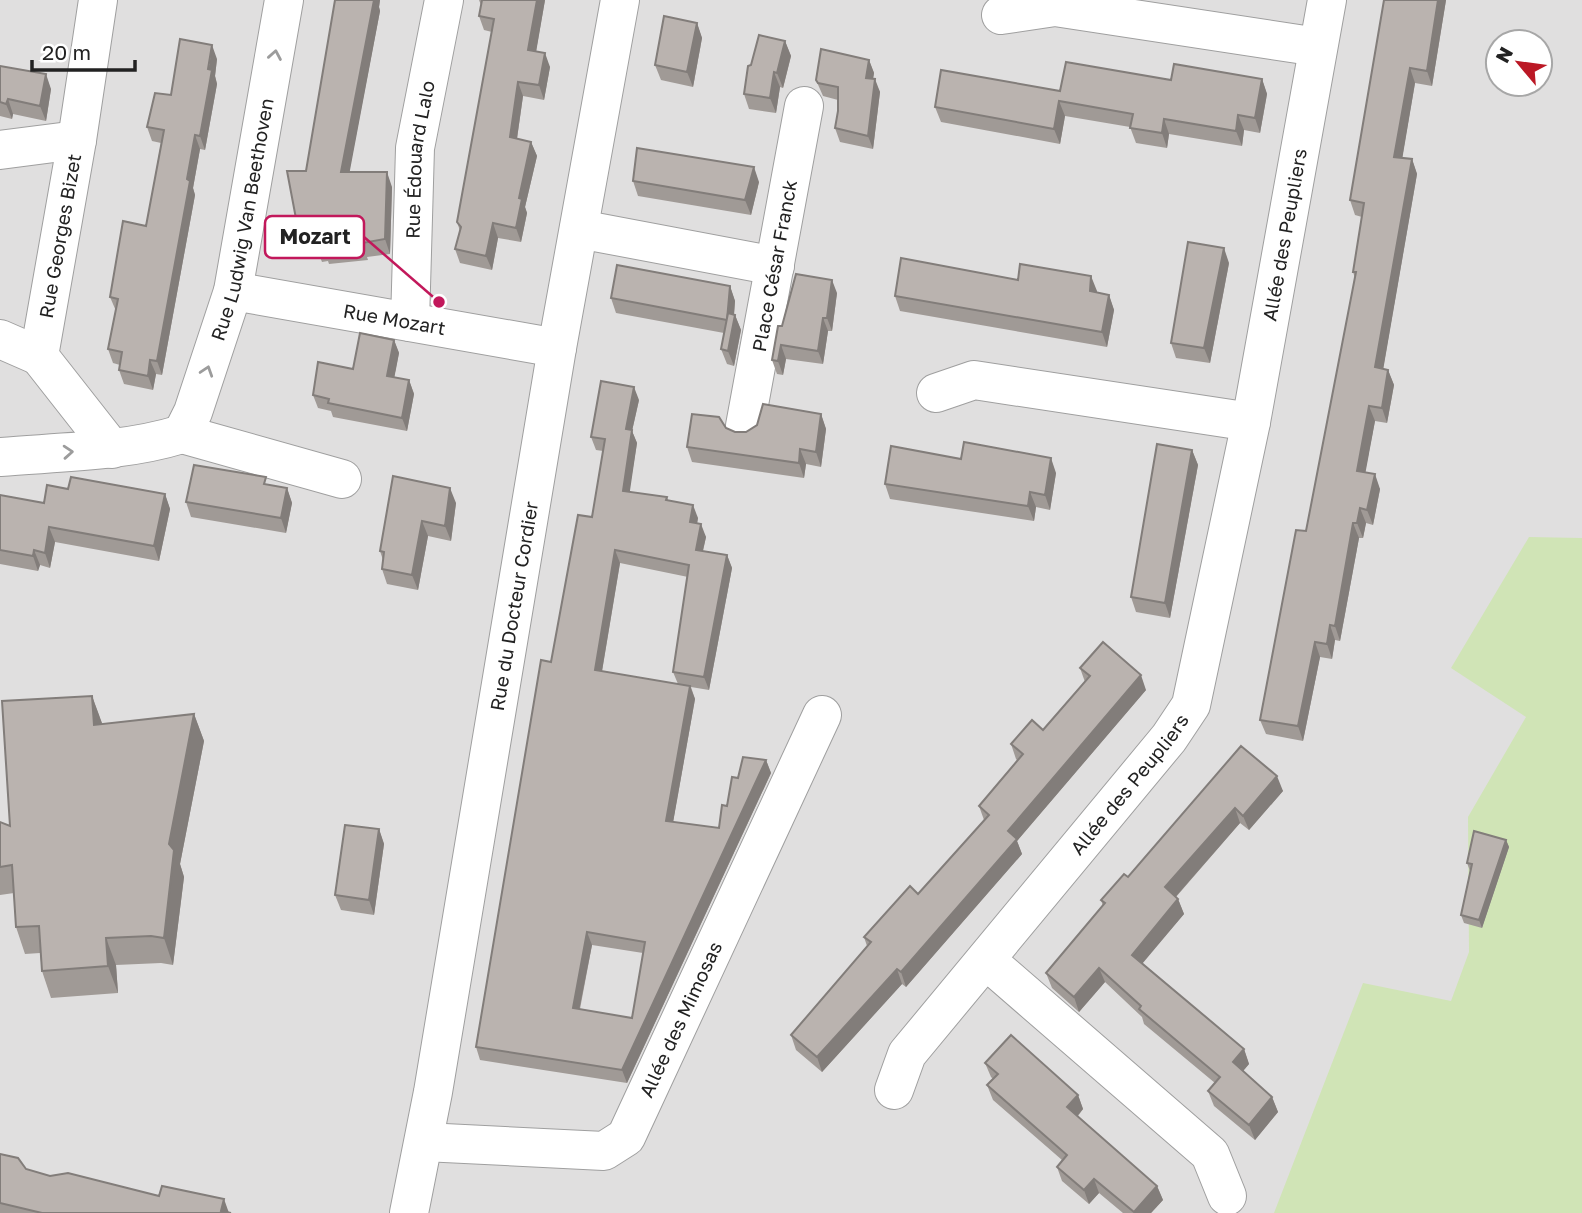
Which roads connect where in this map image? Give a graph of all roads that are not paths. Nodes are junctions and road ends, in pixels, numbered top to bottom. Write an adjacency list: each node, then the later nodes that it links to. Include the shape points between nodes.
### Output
1 (98, 0): 9 (street, Rue Georges Bizet)
2 (284, 0): 13 (street, Rue Ludwig Van Beethoven, one-way to 2)
3 (444, 0): 14 (street, Rue Édouard Lalo, via 415,148)
4 (620, 0): 11 (street, Rue du Docteur Cordier)
5 (1327, 0): 7 (street, Allée des Peupliers)
6 (1001, 15): 7 (street, via 1055,7)
7 (1318, 47): 19 (street, Allée des Peupliers)
8 (804, 106): 12 (street, Place César Franck)
9 (77, 140): 10 (street); 17 (street, Rue Georges Bizet)
10 (0, 150)
11 (579, 229): 12 (street); 16 (street, Rue du Docteur Cordier)
12 (775, 266): 20 (street, Place César Franck)
13 (233, 291): 14 (street, Rue Mozart); 21 (street, Rue Ludwig Van Beethoven, one-way to 13)
14 (410, 322): 16 (street, Rue Mozart)
15 (0, 339): 17 (street)
16 (557, 348): 28 (street, Rue du Docteur Cordier)
17 (39, 356): 22 (street)
18 (936, 393): 19 (street, via 974,380)
19 (1251, 422): 26 (street, Allée des Peupliers, via 1191,705)
20 (745, 426)
21 (182, 434): 22 (street); 24 (street)
22 (112, 449): 23 (street, one-way to 22)
23 (0, 457)
24 (342, 479)
25 (822, 715): 28 (street, Allée des Mimosas, via 626,1137 604,1150)
26 (986, 960): 27 (street, Allée des Peupliers, via 908,1054); 29 (street, via 1210,1154)
27 (894, 1090)
28 (424, 1142): 30 (street, Rue du Docteur Cordier)
29 (1227, 1196)
30 (409, 1213)

